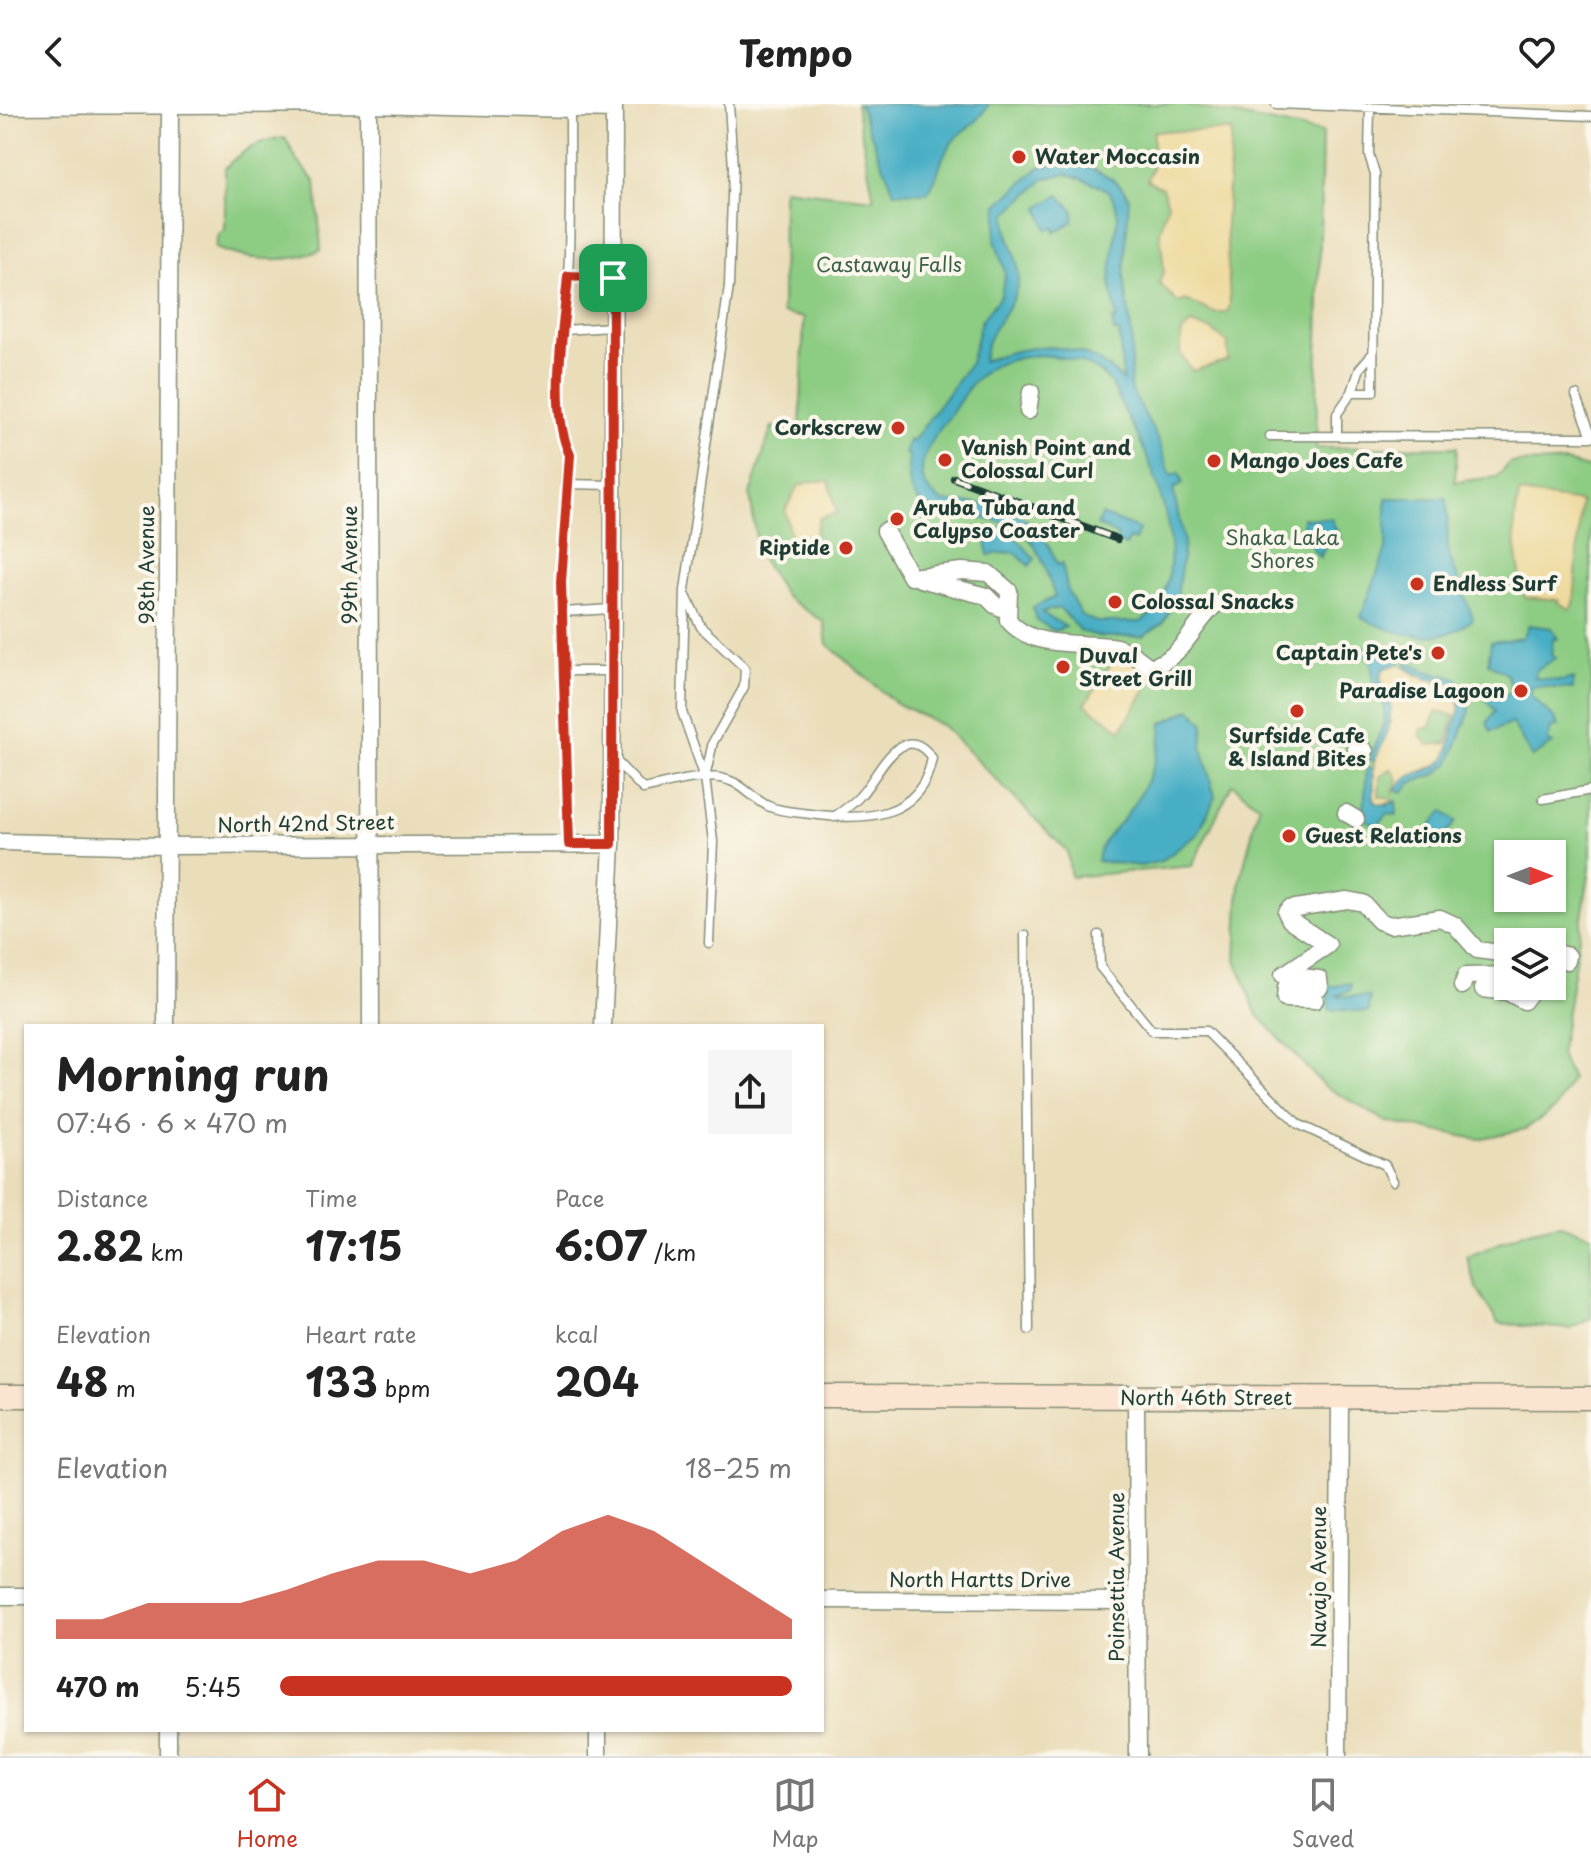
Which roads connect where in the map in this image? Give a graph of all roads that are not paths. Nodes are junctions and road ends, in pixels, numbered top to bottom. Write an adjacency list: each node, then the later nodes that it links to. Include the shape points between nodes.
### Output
1 (368, 104): 4 (street); 8 (street); 35 (street, 99th Avenue)
2 (729, 104): 23 (lane, via 729,286)
3 (1276, 104): 7 (lane)
4 (170, 105): 5 (street); 38 (street, 98th Avenue)
5 (0, 106)
6 (614, 107): 8 (street); 11 (street)
7 (1370, 107): 9 (lane); 14 (lane, via 1369,155 1375,174)
8 (570, 109): 10 (lane)
9 (1591, 116)
10 (568, 276): 11 (lane); 13 (lane)
11 (613, 278): 12 (street)
12 (612, 327): 13 (lane); 21 (street)
13 (564, 330): 20 (lane, via 559,407 570,455)
14 (1373, 353): 15 (lane, via 1360,368); 15 (lane, via 1373,392)
15 (1352, 392): 18 (lane, via 1337,414)
16 (1576, 395): 19 (lane)
17 (1270, 436): 18 (lane)
18 (1337, 436): 19 (lane)
19 (1591, 436)
20 (567, 484): 21 (lane); 26 (lane)
21 (611, 485): 25 (street)
22 (885, 531): 24 (street, via 911,577 988,573 1009,591 1010,624 1047,642 1112,646 1150,667 1163,664 1187,644 1200,619)
23 (685, 590): 30 (lane, via 682,712); 30 (lane, via 701,627 745,668 744,687 713,742)
24 (1216, 604)
25 (612, 609): 26 (lane); 28 (street)
26 (562, 612): 27 (lane)
27 (565, 671): 28 (lane); 36 (lane)
28 (612, 671): 29 (street)
29 (612, 758): 30 (lane, via 643,789); 37 (street)
30 (705, 778): 33 (lane, via 733,781 772,808); 41 (lane, via 713,841)
31 (1591, 790): 32 (lane)
32 (1543, 799)
33 (834, 817): 33 (lane, via 874,817 909,802 928,779 932,758 926,749 911,744 892,751 861,796)
34 (0, 842): 38 (street, North 42nd Street)
35 (371, 843): 36 (street, North 42nd Street); 38 (street, North 42nd Street); 49 (street, 99th Avenue)
36 (569, 844): 37 (street, North 42nd Street)
37 (612, 844): 50 (street)
38 (166, 846): 48 (street, 98th Avenue)
39 (1025, 935): 52 (lane)
40 (1099, 935): 51 (lane, via 1100,967 1152,1031 1206,1031 1298,1124 1385,1165)
41 (709, 943)
42 (1494, 952): 47 (street, via 1477,950 1455,925 1440,918 1390,925 1363,903 1347,900 1289,909 1290,920 1328,945 1283,975 1319,979 1320,987 1286,987 1285,999)
43 (1494, 975): 44 (street, via 1466,976)
44 (1462, 986)
45 (1483, 989): 46 (street)
46 (1494, 990)
47 (1315, 1000)
48 (166, 1024)
49 (371, 1024)
50 (603, 1024)
51 (1393, 1181)
52 (1029, 1330)
53 (0, 1396): 54 (street)
54 (24, 1396)
55 (824, 1396): 56 (street, North 46th Street)
56 (1136, 1398): 57 (street, North 46th Street); 62 (street, Poinsettia Avenue)
57 (1340, 1398): 58 (street, North 46th Street); 68 (street, Navajo Avenue)
58 (1591, 1398)
59 (0, 1596): 60 (street)
60 (24, 1596)
61 (824, 1600): 62 (street, North Hartts Drive)
62 (1137, 1601): 67 (street, Poinsettia Avenue)
63 (168, 1732): 65 (street)
64 (598, 1732): 66 (street)
65 (168, 1756)
66 (598, 1756)
67 (1138, 1756)
68 (1338, 1756)

